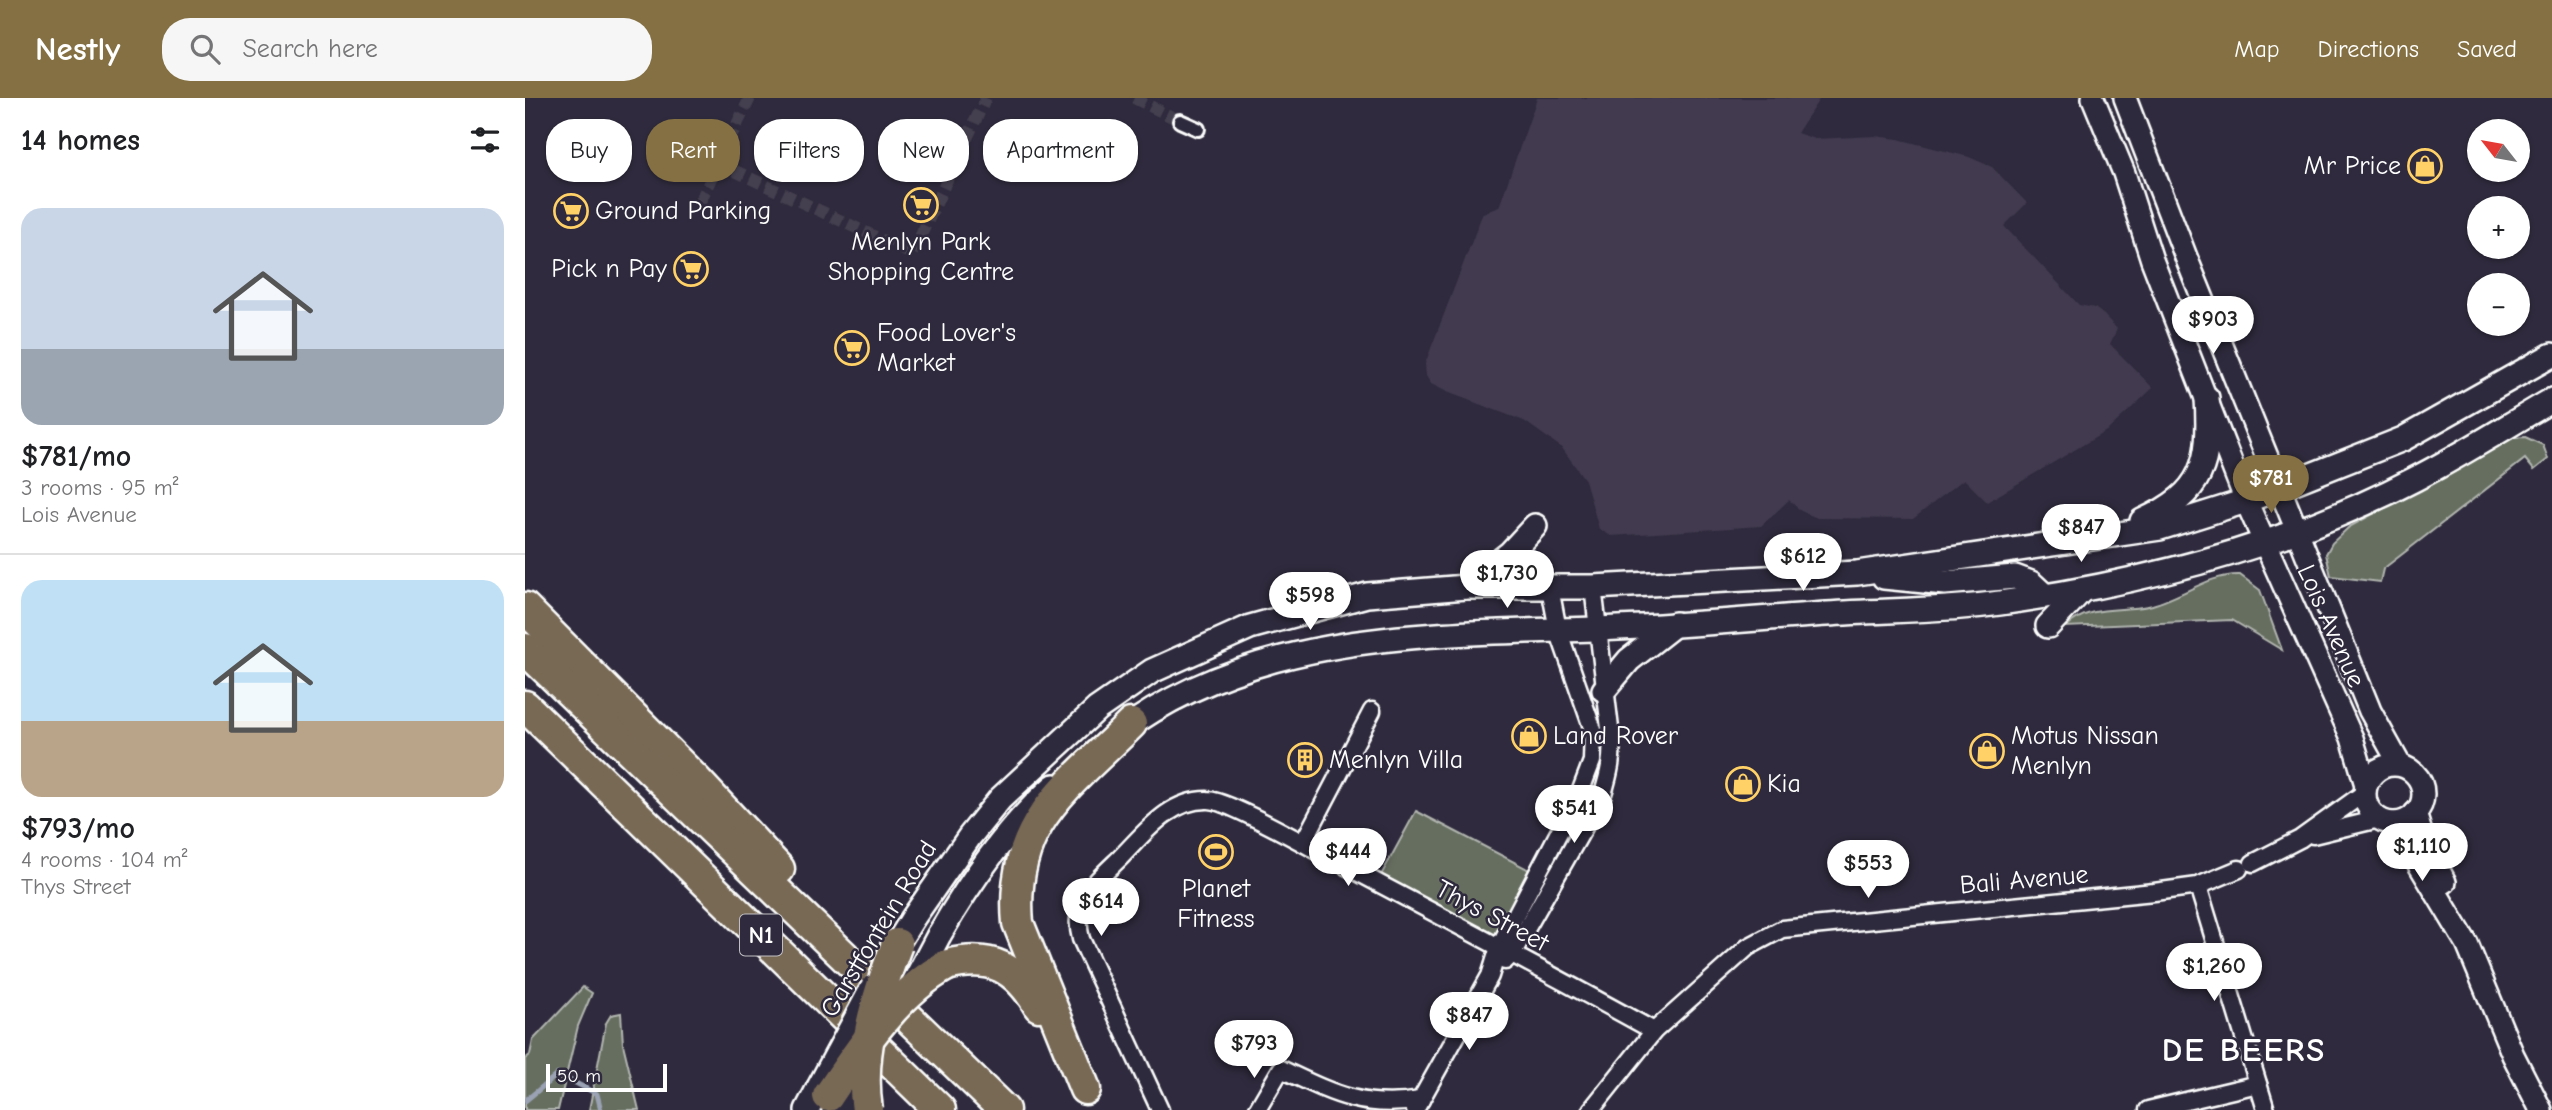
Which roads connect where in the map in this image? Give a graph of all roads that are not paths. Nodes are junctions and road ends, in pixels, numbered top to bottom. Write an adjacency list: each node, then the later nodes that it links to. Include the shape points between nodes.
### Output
1 (2093, 98): 6 (street, Lois Avenue)
2 (2125, 98): 8 (street, Lois Avenue)
3 (1180, 121): 4 (street)
4 (1198, 129)
5 (2552, 355): 8 (main road, Garstfontein Road, via 2403,439)
6 (2207, 398): 9 (street, Lois Avenue); 12 (main road, via 2208,452 2196,483 2163,512)
7 (2552, 400): 11 (main road, Garstfontein Road, via 2414,480)
8 (2280, 488): 9 (main road, Garstfontein Road); 11 (street, Lois Avenue)
9 (2246, 501): 12 (main road, Garstfontein Road, via 2160,528); 13 (street, Lois Avenue)
10 (1535, 526): 15 (main road, via 1510,554)
11 (2298, 531): 13 (main road, Garstfontein Road); 32 (street, Lois Avenue, via 2370,711)
12 (2104, 538): 14 (main road, Garstfontein Road)
13 (2263, 542): 18 (main road, Garstfontein Road); 33 (street, Lois Avenue, via 2356,748)
14 (1857, 573): 16 (main road, Garstfontein Road); 19 (main road, via 1929,583 2015,577)
15 (1465, 587): 17 (main road, Garstfontein Road); 40 (main road, Garstfontein Road, bridge, via 1367,595 1324,605 1216,640 1152,671 1097,709 1000,799 970,835)
16 (1593, 587): 17 (main road, Garstfontein Road); 23 (street)
17 (1550, 588): 24 (street)
18 (2081, 591): 19 (main road, Garstfontein Road); 22 (main road)
19 (2045, 596): 21 (main road, Garstfontein Road, via 1977,606)
20 (525, 608): 42 (highway, via 752,838 795,887)
21 (1675, 624): 23 (main road, Garstfontein Road); 26 (main road, via 1633,656)
22 (2048, 626)
23 (1599, 629): 24 (main road, Garstfontein Road); 26 (street)
24 (1558, 630): 30 (main road, Garstfontein Road, via 1389,638 1276,658 1193,690); 41 (street, via 1593,730 1592,761)
25 (525, 649): 42 (highway, N1)
26 (1604, 690): 41 (street, via 1613,758 1603,794)
27 (525, 706): 31 (highway, N1)
28 (1372, 711): 37 (street)
29 (525, 722): 31 (highway)
30 (1131, 724): 43 (main road, Garstfontein Road, bridge, via 1030,808 988,856); 49 (highway, via 1045,812 1023,851 1015,895 1018,923)
31 (582, 761): 53 (highway, N1)
32 (2400, 765): 33 (street, via 2383,766 2369,777); 34 (street, via 2414,772 2422,788)
33 (2365, 789): 35 (street, via 2368,808); 36 (street, Bali Avenue)
34 (2416, 813): 35 (street, via 2401,822); 39 (street)
35 (2386, 821): 36 (street, Bali Avenue); 39 (street)
36 (2300, 839): 38 (street, Bali Avenue)
37 (1303, 843): 41 (street, Thys Street); 55 (street, Thys Street, via 1211,800 1188,802 1162,816 1084,897 1077,916 1081,939)
38 (2198, 886): 44 (street, Bali Avenue, via 1782,929 1748,947); 48 (street)
39 (2440, 887): 46 (street, via 2461,916 2467,944)
40 (897, 944): 45 (highway, bridge); 50 (main road, Garstfontein Road, bridge)
41 (1506, 951): 44 (street, Thys Street); 51 (street)
42 (846, 959): 54 (highway, N1)
43 (908, 995): 45 (highway, bridge); 47 (main road, Garstfontein Road, bridge); 49 (highway, bridge, via 947,965 968,960 983,960 1017,976)
44 (1654, 1031): 57 (street, Bali Avenue)
45 (868, 1041): 47 (highway, bridge); 50 (highway, bridge)
46 (2513, 1055): 60 (street); 61 (street)
47 (864, 1073): 50 (main road, Garstfontein Road, bridge); 52 (highway, bridge)
48 (2258, 1084): 58 (street); 59 (street)
49 (1091, 1100)
50 (823, 1103)
51 (1418, 1105): 56 (street, via 1347,1099 1281,1069)
52 (866, 1110)
53 (940, 1110)
54 (1004, 1110)
55 (1160, 1110)
56 (1257, 1110)
57 (1591, 1110)
58 (2148, 1110)
59 (2266, 1110)
60 (2527, 1110)
61 (2541, 1110)

